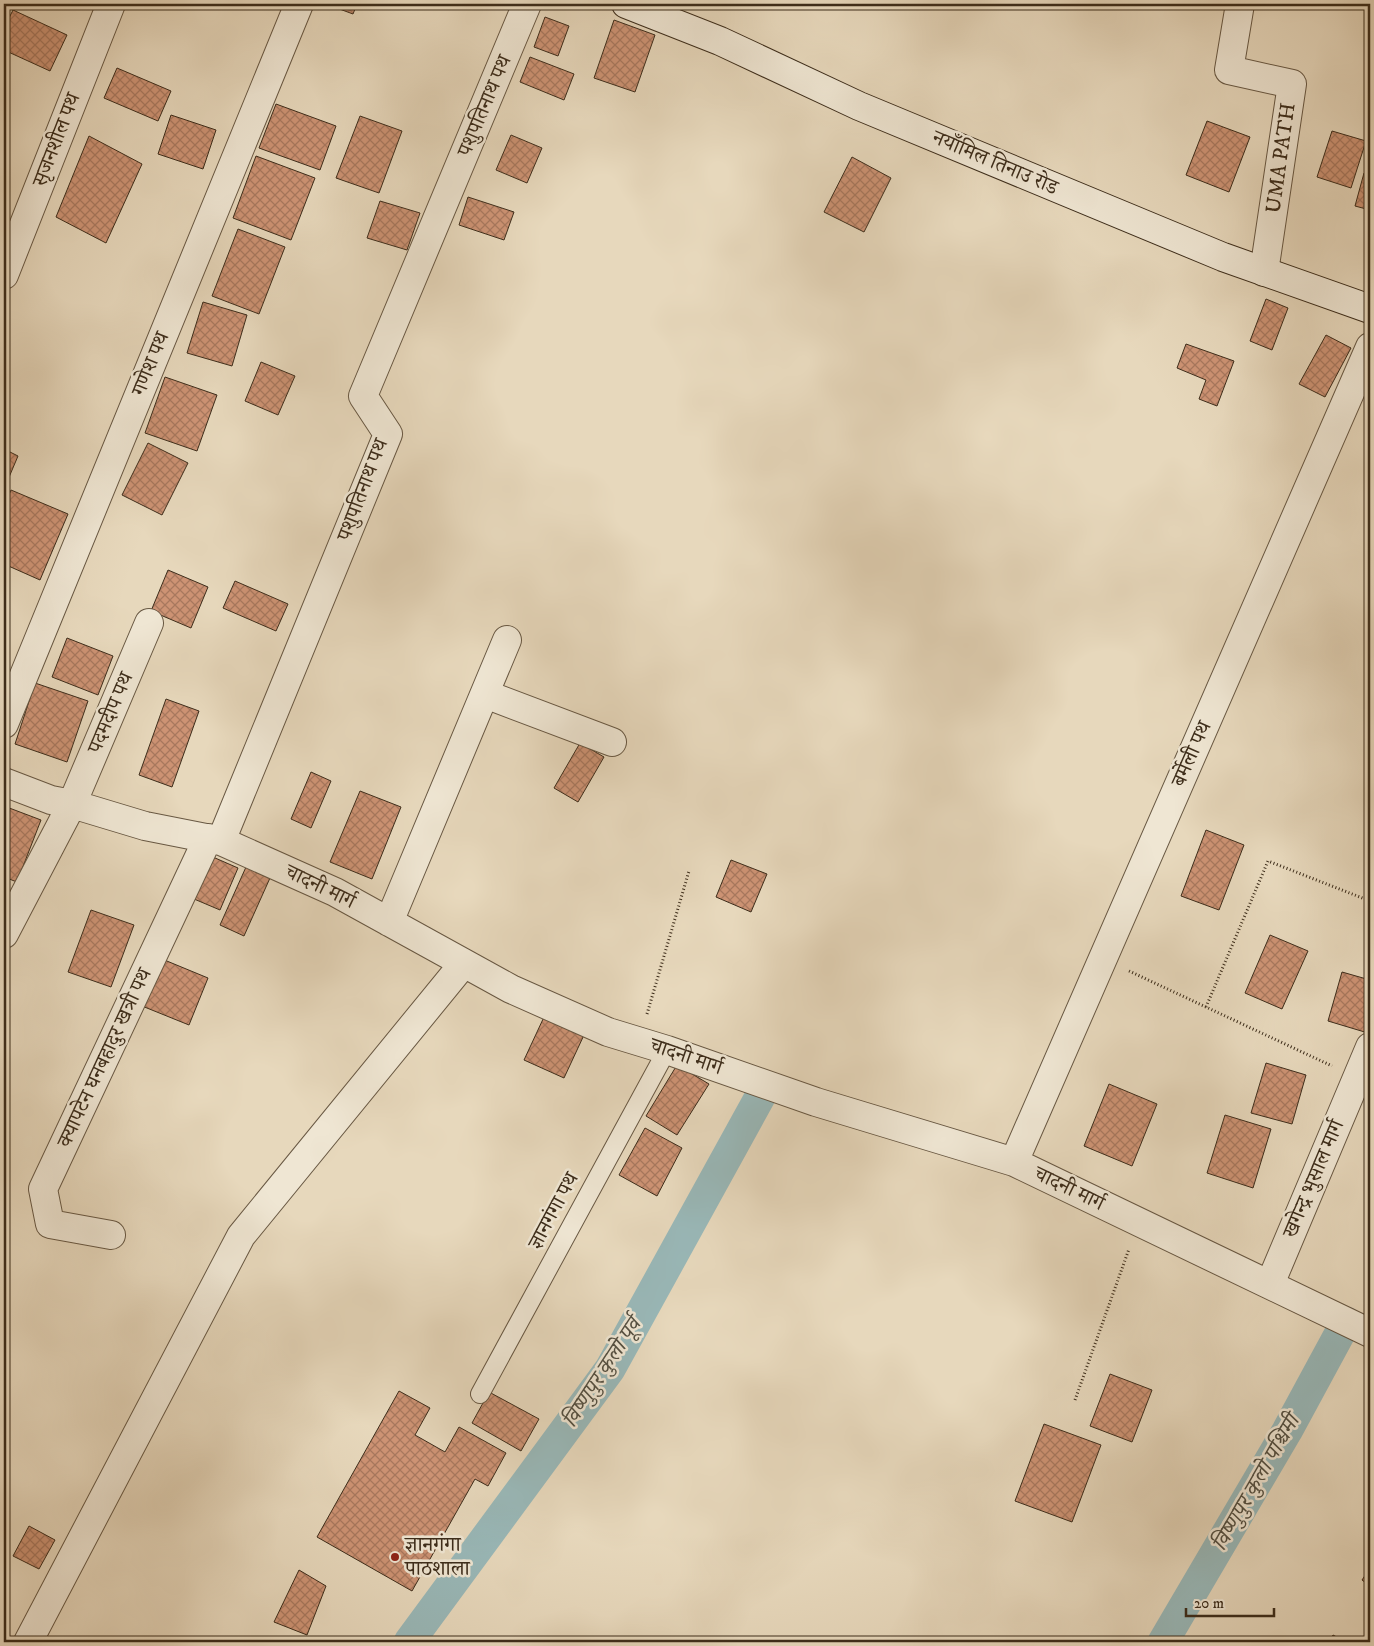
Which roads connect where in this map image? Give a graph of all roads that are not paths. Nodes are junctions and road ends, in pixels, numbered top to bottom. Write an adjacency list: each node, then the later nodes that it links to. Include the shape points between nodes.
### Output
1 (110, 4): 7 (street, सृजनशील पथ)
2 (298, 4): 13 (street, गणेश पथ)
3 (527, 4): 17 (street, पशुपतिनाथ पथ, via 363,396 388,434)
4 (626, 4): 6 (street, नयाँमिल तिनाउ रोड, via 720,41 869,110)
5 (1240, 4): 6 (street, UMA PATH, via 1229,70 1292,84)
6 (1264, 272): 8 (street, नयाँमिल तिनाउ रोड)
7 (4, 275)
8 (1370, 309)
9 (1370, 347): 23 (street, बर्मेली पथ)
10 (149, 623): 16 (street, पदमदीप पथ)
11 (507, 640): 12 (street)
12 (485, 694): 14 (street); 18 (street)
13 (4, 724)
14 (612, 742)
15 (4, 782): 16 (street, चादनी मार्ग, via 51,800)
16 (72, 804): 17 (street, चादनी मार्ग, via 145,826); 19 (street, पदमदीप पथ)
17 (215, 840): 18 (street, चादनी मार्ग, via 335,892); 24 (street, क्यापटेन घनबहादुर खत्री पथ, via 43,1189 50,1224)
18 (389, 922): 20 (street, चादनी मार्ग)
19 (4, 934)
20 (464, 963): 22 (street, चादनी मार्ग, via 511,989 608,1032); 28 (street, via 241,1236)
21 (1370, 1047): 25 (street, खगेन्द्र भुसाल मार्ग)
22 (667, 1050): 23 (street, चादनी मार्ग, via 816,1102); 27 (lane, ज्ञानगंगा पथ)
23 (1014, 1162): 25 (street, चादनी मार्ग)
24 (111, 1235)
25 (1270, 1284): 26 (street, चादनी मार्ग)
26 (1370, 1333)
27 (480, 1394)
28 (28, 1642)

